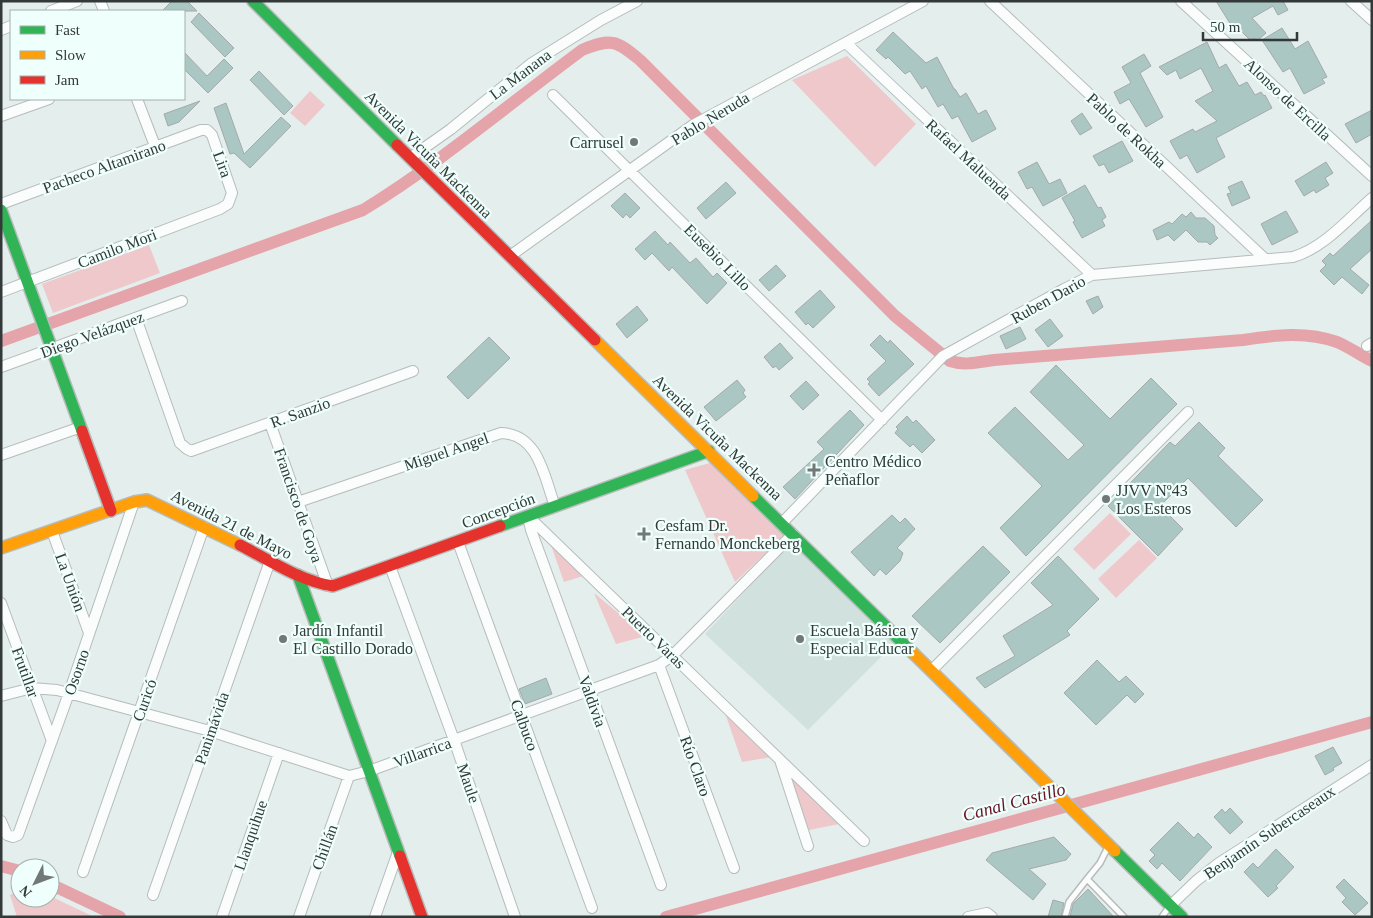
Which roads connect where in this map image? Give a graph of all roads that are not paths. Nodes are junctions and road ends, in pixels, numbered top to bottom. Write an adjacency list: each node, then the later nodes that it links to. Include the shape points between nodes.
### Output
1 (77, 1): 8 (street)
2 (253, 1): 17 (street, Avenida Vicuña Mackenna)
3 (637, 1): 17 (street, La Manana, via 532,63)
4 (923, 1): 10 (street, Pablo Neruda)
5 (990, 1): 25 (street, Pablo de Rokha)
6 (1181, 1): 19 (street, Alonso de Ercilla)
7 (1351, 1): 9 (street)
8 (54, 10)
9 (1370, 14)
10 (846, 43): 18 (street, Pablo Neruda, via 693,125); 26 (street, Rafael Maluenda)
11 (554, 95): 18 (street, Eusebio Lillo)
12 (46, 100): 14 (street)
13 (137, 100): 16 (street)
14 (1, 116)
15 (207, 130): 16 (street, Pacheco Altamirano); 21 (street, Lira, via 212,135 232,189)
16 (155, 146): 22 (street, Pacheco Altamirano)
17 (410, 158): 24 (street, Avenida Vicuña Mackenna)
18 (630, 170): 24 (street, Pablo Neruda); 35 (street, Eusebio Lillo)
19 (1372, 176)
20 (1372, 198): 25 (street, Ruben Dario, via 1305,254)
21 (230, 201): 27 (street, Camilo Mori, via 220,209)
22 (1, 204)
23 (1, 210): 27 (street)
24 (510, 256): 38 (street, Avenida Vicuña Mackenna)
25 (1265, 259): 26 (street, Ruben Dario)
26 (1092, 275): 35 (street, Ruben Dario, via 943,356)
27 (28, 282): 28 (street, Camilo Mori); 31 (street)
28 (1, 292)
29 (182, 301): 30 (street, Diego Velázquez)
30 (136, 318): 31 (street, Diego Velázquez); 36 (street, R. Sanzio, via 180,443 186,449 196,450)
31 (50, 344): 32 (street, Diego Velázquez); 37 (street)
32 (1, 367)
33 (413, 371): 36 (street, R. Sanzio)
34 (1188, 412): 59 (street)
35 (882, 420): 45 (street, Ruben Dario)
36 (270, 423): 41 (street, Francisco de Goya)
37 (81, 427): 39 (street); 43 (street)
38 (709, 452): 42 (street, Concepción); 45 (street, Avenida Vicuña Mackenna)
39 (1, 456)
40 (134, 502): 43 (street, Avenida 21 de Mayo); 46 (street, Avenida 21 de Mayo, via 153,502); 56 (street, Osorno)
41 (298, 502): 42 (street, Miguel Angel, via 501,433 514,435 531,446); 54 (street, Francisco de Goya)
42 (555, 506): 44 (street, Concepción)
43 (111, 511): 47 (street, Avenida 21 de Mayo)
44 (528, 516): 49 (street, Concepción); 57 (street, Puerto Varas); 61 (street, Valdivia)
45 (782, 523): 48 (street, Avenida Vicuña Mackenna)
46 (204, 527): 51 (street, Avenida 21 de Mayo); 64 (street, Curicó)
47 (52, 531): 50 (street, Avenida 21 de Mayo); 56 (street, La Unión)
48 (793, 534): 57 (street, Villarrica); 59 (street, Avenida Vicuña Mackenna)
49 (458, 542): 52 (street, Concepción); 65 (street, Calbuco)
50 (1, 548)
51 (270, 561): 53 (street, Avenida 21 de Mayo); 66 (street, Panimávida)
52 (390, 566): 54 (street, Concepción); 67 (street, Maule)
53 (298, 575): 54 (street); 72 (street, Avenida 21 de Mayo)
54 (328, 586)
55 (1, 603): 60 (street, Frutillar)
56 (89, 633): 62 (street, Osorno)
57 (672, 655): 58 (street, Villarrica); 70 (street, Puerto Varas)
58 (659, 665): 61 (street, Villarrica); 79 (street, Río Claro)
59 (932, 670): 76 (street, Avenida Vicuña Mackenna)
60 (32, 688): 62 (street); 63 (street); 68 (street, Frutillar)
61 (590, 690): 65 (street, Villarrica); 82 (street, Valdivia)
62 (69, 692): 64 (street); 68 (street, Osorno)
63 (1, 696)
64 (140, 711): 66 (street); 80 (street, Curicó)
65 (522, 715): 67 (street, Villarrica); 85 (street, Calbuco)
66 (210, 731): 69 (street); 83 (street, Panimávida)
67 (454, 740): 72 (street, Villarrica); 90 (street, Maule)
68 (52, 741): 74 (street, Osorno, via 18,835 13,838 7,835)
69 (279, 753): 73 (street); 86 (street, Llanquihue)
70 (780, 759): 75 (street, Puerto Varas); 77 (street, Puerto Varas)
71 (1372, 765): 84 (street, Benjamín Subercaseaux, via 1219,863)
72 (369, 771): 73 (street, Villarrica); 78 (street, Avenida 21 de Mayo)
73 (349, 776): 87 (street, Chillán)
74 (1, 821)
75 (864, 841)
76 (1109, 844): 81 (lane); 84 (street, Avenida Vicuña Mackenna)
77 (808, 846)
78 (398, 852): 88 (street); 89 (street, Avenida 21 de Mayo)
79 (734, 868)
80 (84, 872)
81 (1087, 879): 93 (lane, via 1068,902); 94 (lane)
82 (661, 885)
83 (153, 895)
84 (1171, 905): 95 (lane); 96 (street, Avenida Vicuña Mackenna)
85 (592, 908)
86 (222, 917)
87 (299, 917)
88 (375, 917)
89 (422, 917)
90 (515, 917)
91 (968, 917): 92 (street, via 987,913)
92 (992, 917)
93 (1065, 917)
94 (1124, 917)
95 (1162, 917)
96 (1182, 917)

